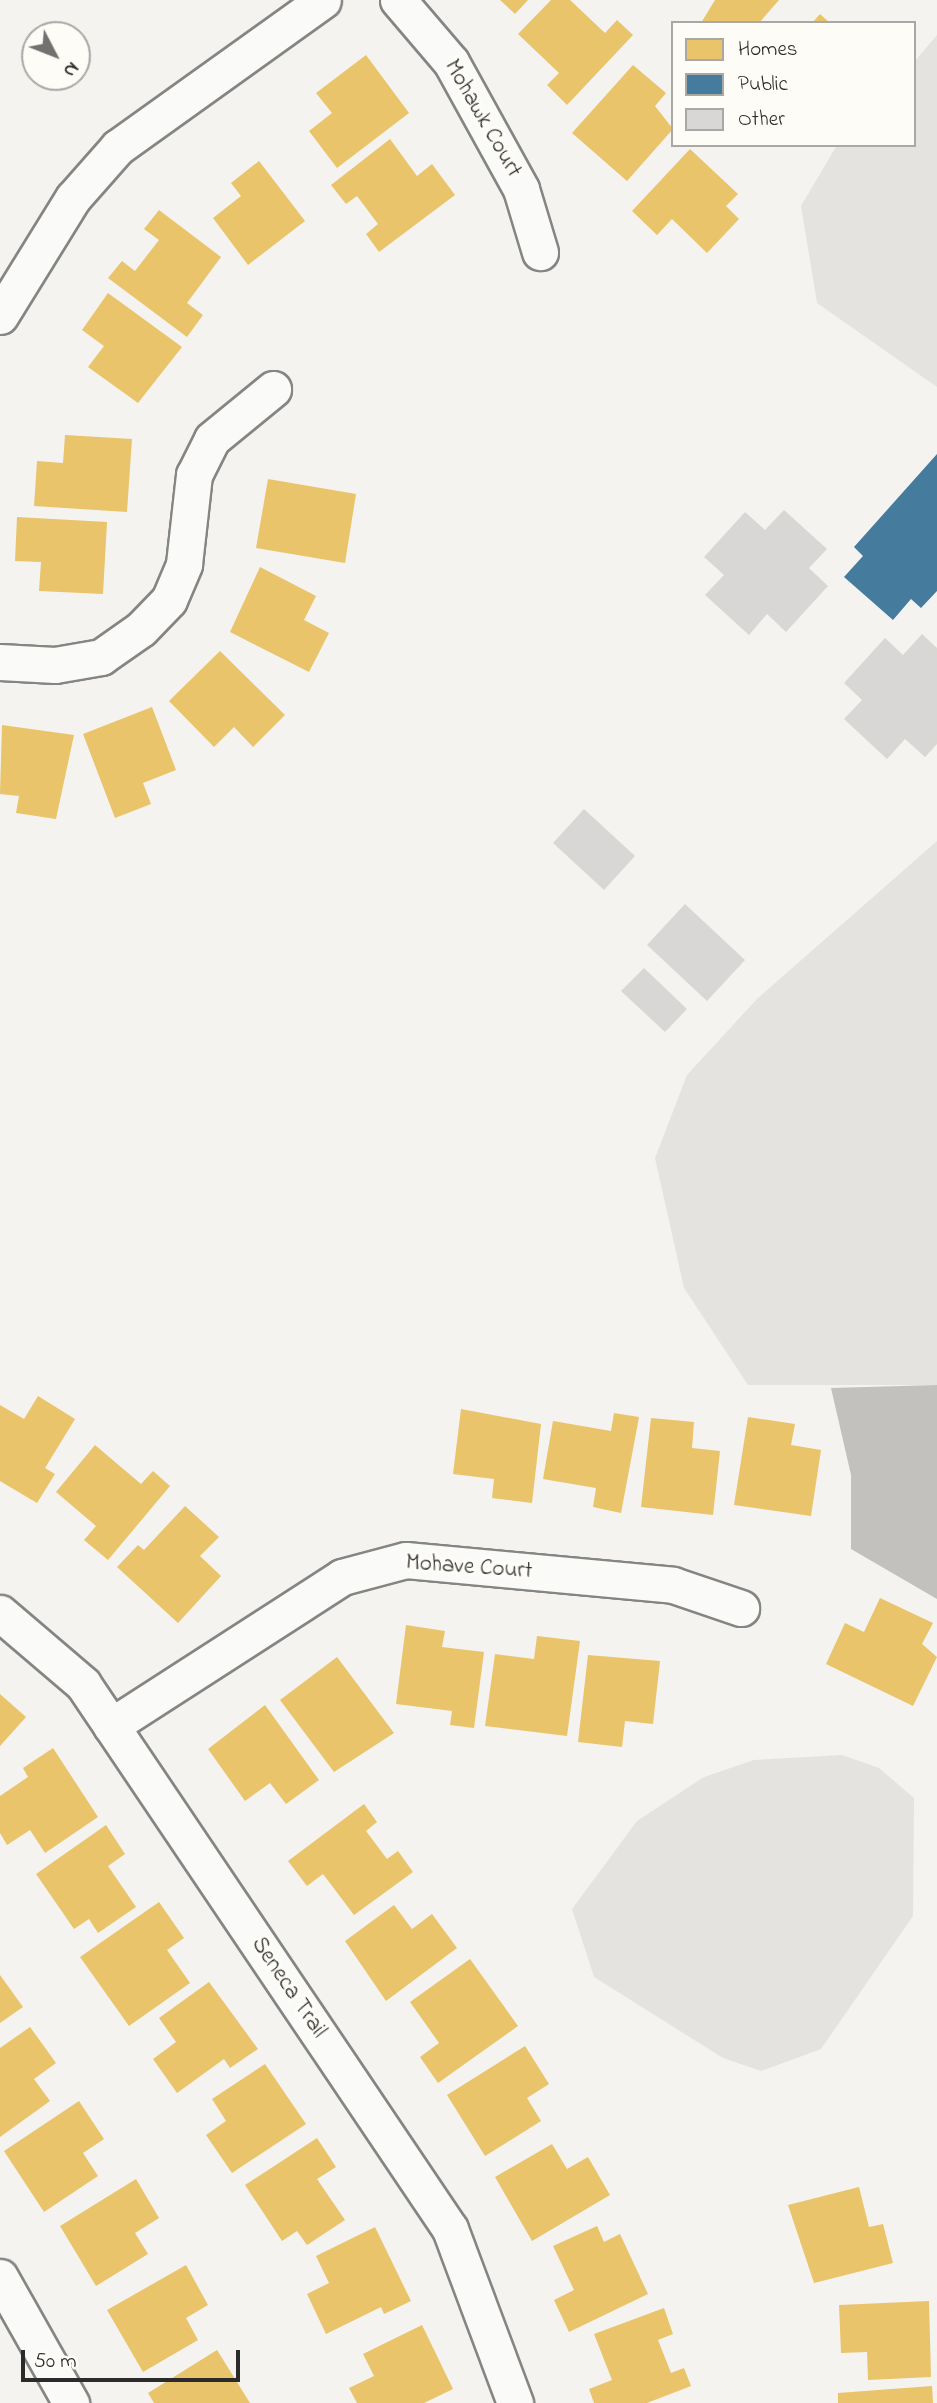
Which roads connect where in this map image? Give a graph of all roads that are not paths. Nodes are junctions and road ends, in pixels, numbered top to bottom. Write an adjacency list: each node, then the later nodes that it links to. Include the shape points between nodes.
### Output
1 (323, 0): 4 (street, via 118,147 74,198)
2 (398, 0): 3 (street, Mohawk Court, via 452,62 522,189)
3 (540, 252)
4 (0, 316)
5 (273, 389): 6 (street, via 212,439 194,475 184,564 169,600 141,629 101,657 55,665)
6 (0, 662)
7 (741, 1608): 9 (street, Mohave Court, via 673,1585 406,1560 342,1577)
8 (0, 1612): 9 (street, Seneca Trail, via 30,1632 83,1684)
9 (111, 1726): 12 (street, Seneca Trail, via 450,2229)
10 (0, 2277): 11 (street)
11 (71, 2403)
12 (515, 2403)

